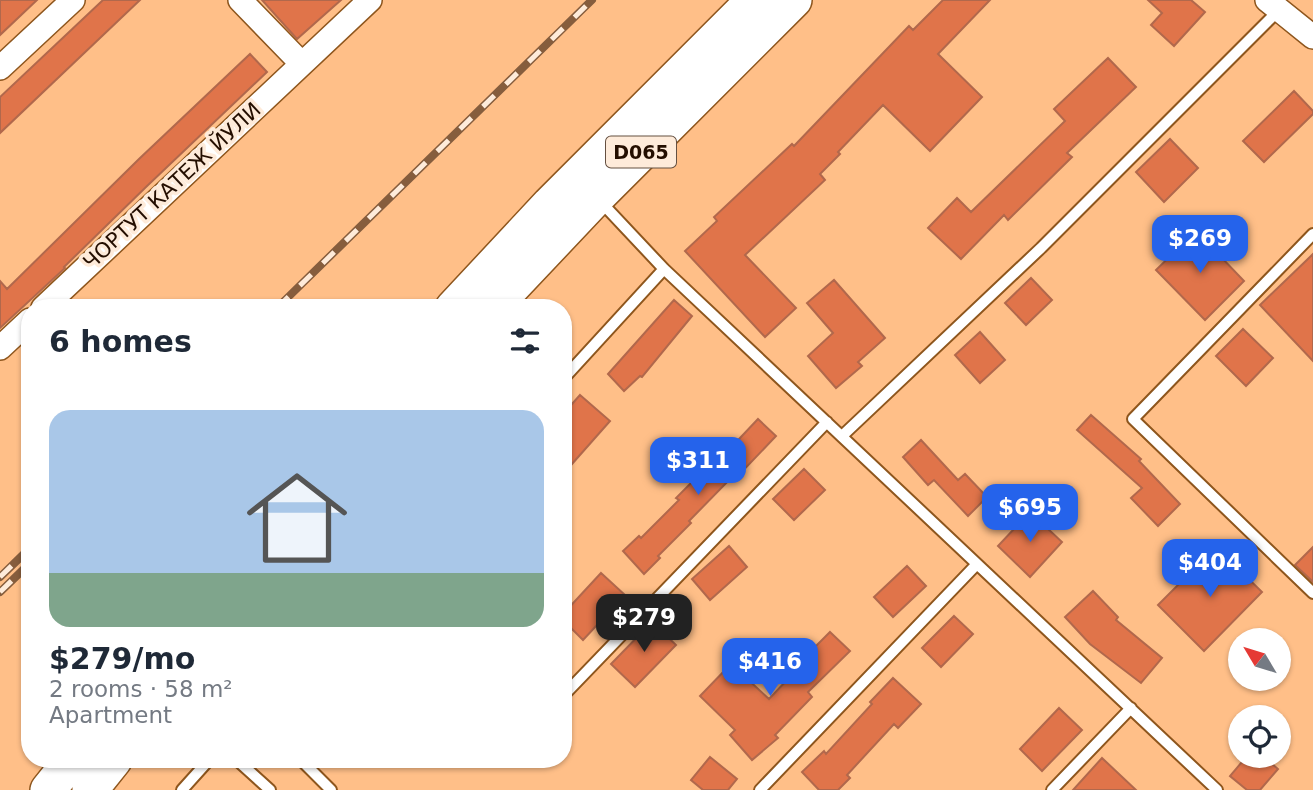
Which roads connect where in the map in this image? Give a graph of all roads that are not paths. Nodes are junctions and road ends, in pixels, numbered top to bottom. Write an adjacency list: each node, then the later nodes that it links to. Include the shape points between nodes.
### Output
1 (73, 0): 8 (street)
2 (240, 0): 7 (street)
3 (370, 0): 7 (street, ЧОРТУТ КАТЕЖ ЙУЛИ)
4 (777, 2): 9 (main road, D065); 13 (main road, D065, via 550,204)
5 (1273, 5): 6 (street); 19 (lane, via 1041,248)
6 (1313, 37)
7 (302, 64): 12 (street, ЧОРТУТ КАТЕЖ ЙУЛИ)
8 (0, 68)
9 (596, 198): 11 (lane); 14 (main road, D065)
10 (1313, 234): 21 (lane, via 1133,419)
11 (664, 268): 17 (lane); 18 (lane)
12 (53, 299)
13 (461, 299)
14 (501, 299)
15 (21, 328): 16 (street)
16 (0, 348)
17 (572, 369)
18 (827, 422): 19 (lane); 22 (lane)
19 (842, 436): 20 (lane)
20 (977, 564): 23 (lane); 34 (lane)
21 (1313, 593)
22 (572, 687)
23 (1131, 708): 35 (lane); 36 (lane)
24 (66, 768): 29 (main road)
25 (108, 768): 30 (main road)
26 (202, 768): 31 (lane)
27 (246, 768): 32 (lane)
28 (309, 768): 33 (lane)
29 (48, 790)
30 (90, 790)
31 (182, 790)
32 (270, 790)
33 (331, 790)
34 (760, 790)
35 (1052, 790)
36 (1217, 790)

